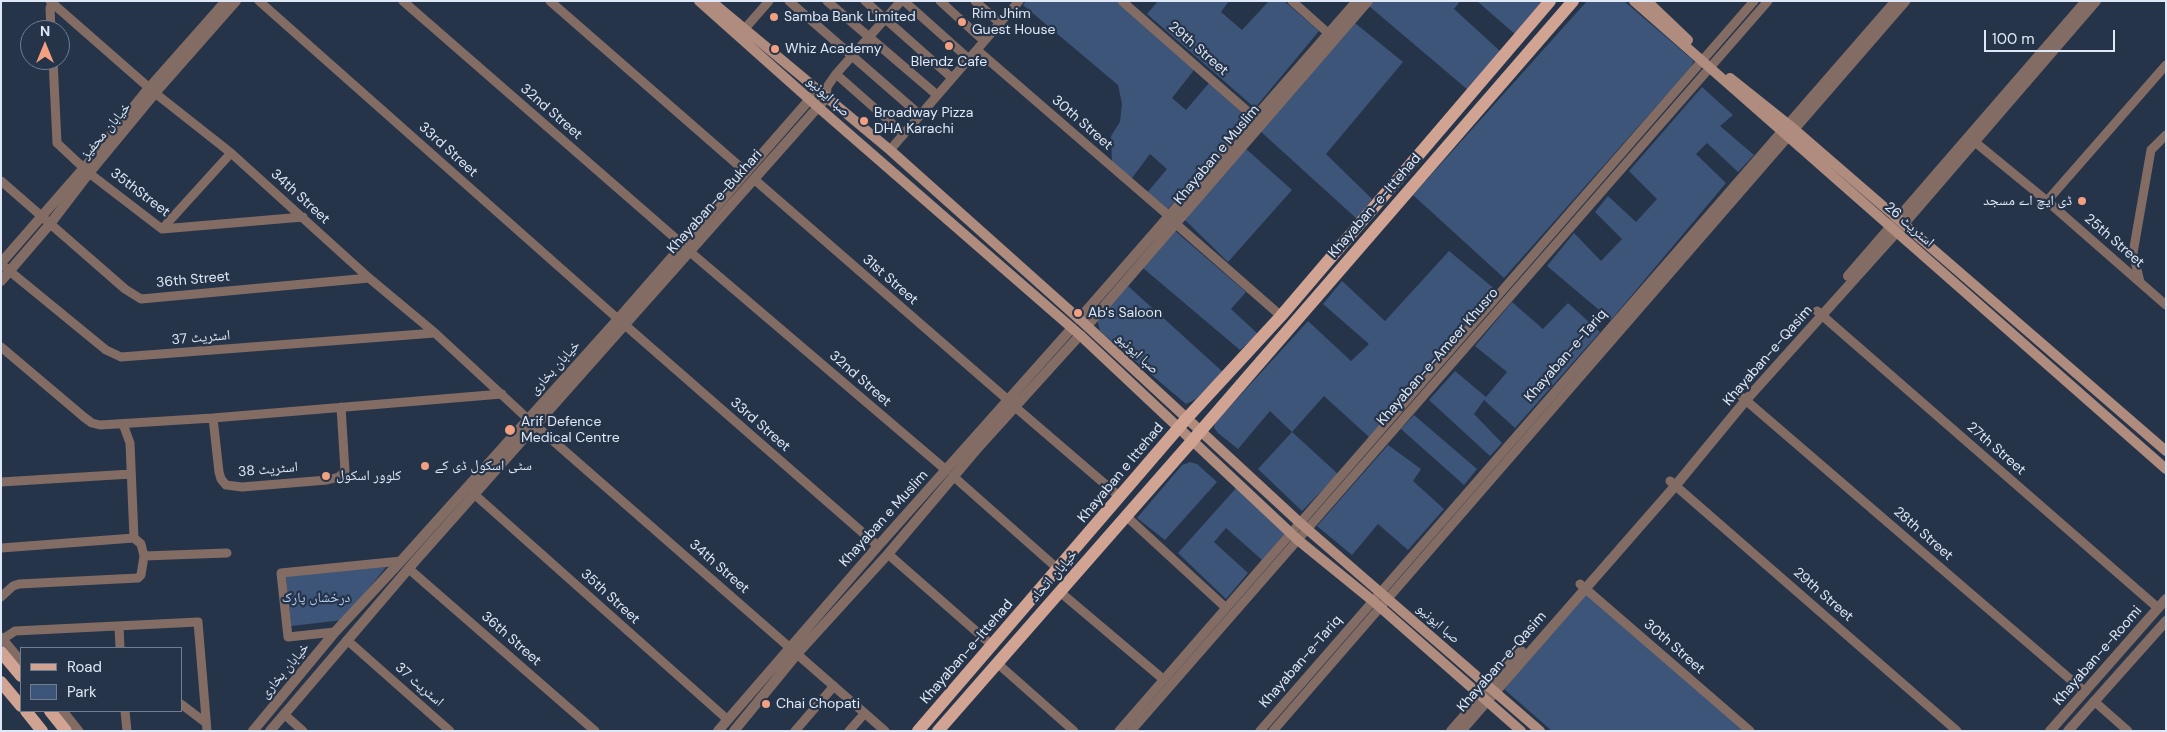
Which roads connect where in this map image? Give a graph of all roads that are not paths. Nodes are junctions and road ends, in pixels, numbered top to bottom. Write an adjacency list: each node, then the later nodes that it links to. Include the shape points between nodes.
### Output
1 (226, 1): 48 (street)
2 (236, 1): 48 (street, خیابان محفیز)
3 (259, 1): 81 (street, 33rd Street)
4 (403, 1): 72 (street, 32nd Street)
5 (550, 1): 62 (street)
6 (699, 1): 34 (main road, صبا ایونیو)
7 (711, 1): 34 (main road, صبا ایونیو)
8 (769, 1): 34 (street)
9 (789, 1): 39 (street)
10 (827, 1): 36 (street)
11 (865, 1): 32 (street)
12 (902, 1): 32 (street); 40 (street)
13 (940, 1): 37 (street)
14 (975, 1): 33 (street)
15 (1122, 1): 53 (street, 29th Street)
16 (1292, 1): 35 (street)
17 (1550, 1): 80 (main road, Khayaban-e-Ittehad)
18 (1573, 1): 100 (main road, Khayaban-e-Ittehad)
19 (1634, 1): 41 (main road, اسٹریٹ 26)
20 (1647, 1): 41 (main road, اسٹریٹ 26)
21 (1754, 1): 41 (street, Khayaban-e-Ameer Khusro)
22 (1768, 1): 41 (street, Khayaban-e-Ameer Khusro)
23 (1895, 1): 30 (street, Khayaban-e-Tariq)
24 (1906, 1): 30 (street, Khayaban-e-Tariq)
25 (2086, 1): 57 (street, Khayaban-e-Qasim)
26 (2096, 1): 57 (street, Khayaban-e-Qasim)
27 (1018, 2): 33 (street)
28 (51, 3): 31 (street); 48 (street, 34th Street)
29 (1360, 4): 35 (street, Khayaban e Muslim); 44 (street, Khayaban e Muslim)
30 (1891, 13): 54 (street, Khayaban-e-Tariq)
31 (51, 20)
32 (886, 20): 36 (street); 46 (street)
33 (1000, 23): 37 (street)
34 (741, 32): 47 (main road, صبا ایونیو); 51 (main road, صبا ایونیو)
35 (1328, 33): 44 (street, Khayaban e Muslim)
36 (870, 38): 39 (street); 49 (street)
37 (984, 41): 38 (street)
38 (977, 50): 40 (street); 68 (street, 30th Street)
39 (853, 56): 45 (street); 52 (street)
40 (969, 59): 46 (street)
41 (1707, 63): 54 (main road, اسٹریٹ 26); 83 (street, Khayaban-e-Ameer Khusro)
42 (2166, 65): 65 (street)
43 (53, 70): 61 (street, 35thStreet, via 57,143)
44 (1302, 70): 53 (street, Khayaban e Muslim); 60 (street, Khayaban e Muslim)
45 (836, 74): 47 (street); 55 (street)
46 (952, 78): 49 (street)
47 (822, 89): 50 (main road, صبا ایونیو); 51 (street)
48 (152, 90): 59 (street, 34th Street); 61 (street, خیابان محفیز)
49 (937, 95): 52 (street)
50 (826, 98): 51 (street, Khayaban-e-Bukhari); 58 (main road, صبا ایونیو)
51 (814, 104): 62 (street); 63 (street, Khayaban-e-Bukhari); 84 (main road, صبا ایونیو)
52 (920, 115): 55 (street)
53 (1256, 118): 60 (street, Khayaban e Muslim)
54 (1788, 130): 70 (main road, اسٹریٹ 26); 86 (street, Khayaban-e-Tariq); 88 (street, Khayaban-e-Tariq)
55 (904, 134): 58 (street)
56 (2166, 135): 77 (street, via 2151,150 2133,253)
57 (1971, 138): 65 (street, 25th Street); 70 (street, Khayaban-e-Qasim)
58 (890, 150): 82 (main road, صبا ایونیو)
59 (231, 153): 67 (street, 34th Street); 71 (street)
60 (1221, 164): 68 (street, Khayaban e Muslim)
61 (87, 170): 66 (street, خیابان محفیز); 69 (street, خیابان محفیز); 71 (street, 35thStreet)
62 (746, 172): 72 (street)
63 (755, 180): 72 (street, Khayaban-e-Bukhari); 93 (street, 31st Street)
64 (1, 181): 66 (street, 36th Street)
65 (2047, 201): 77 (street, 25th Street)
66 (42, 216): 69 (street, 36th Street); 73 (street, خیابان محفیز)
67 (303, 217): 71 (street, 35thStreet); 75 (street, 34th Street)
68 (1172, 220): 80 (street, 30th Street); 82 (street, Khayaban e Muslim)
69 (50, 224): 74 (street, خیابان محفیز); 75 (street, 36th Street, via 125,289 142,299)
70 (1897, 226): 79 (street, Khayaban-e-Qasim); 102 (main road, اسٹریٹ 26); 104 (main road, اسٹریٹ 26)
71 (162, 229)
72 (685, 248): 81 (street, Khayaban-e-Bukhari); 105 (street, 32nd Street)
73 (1, 263): 74 (street, اسٹریٹ 37)
74 (10, 271): 76 (street, خیابان محفیز); 85 (street, اسٹریٹ 37, via 106,350 121,357)
75 (369, 278): 85 (street, 34th Street)
76 (1, 281)
77 (2140, 282): 78 (street, 25th Street)
78 (2166, 305)
79 (1819, 314): 92 (street, Khayaban-e-Qasim); 136 (street, 27th Street)
80 (1281, 316): 96 (main road, Khayaban-e-Ittehad)
81 (621, 322): 97 (street, خیابان بخاری); 118 (street, 33rd Street)
82 (1083, 323): 96 (main road, صبا ایونیو)
83 (1476, 327): 114 (street, Khayaban-e-Ameer Khusro); 115 (street, Khayaban-e-Ameer Khusro)
84 (1076, 331): 93 (street, Khayaban e Muslim); 99 (main road, صبا ایونیو)
85 (435, 333): 91 (street, 34th Street)
86 (1597, 341): 88 (street, via 1597,348); 89 (street, Khayaban-e-Tariq)
87 (1, 347): 98 (street, via 92,423)
88 (1605, 348): 90 (street, Khayaban-e-Tariq)
89 (1586, 354): 90 (street, via 1594,354); 128 (street, Khayaban-e-Tariq)
90 (1594, 361): 128 (street, Khayaban-e-Tariq)
91 (502, 394): 94 (street); 97 (street, 34th Street)
92 (1744, 399): 108 (street, Khayaban-e-Qasim); 152 (street, 28th Street)
93 (1011, 403): 105 (street, Khayaban e Muslim); 110 (street, 31st Street)
94 (341, 407): 95 (street); 95 (street, اسٹریٹ 38, via 345,471 339,477 327,480 242,487 226,485 219,472)
95 (213, 418): 98 (street)
96 (1187, 418): 99 (main road, Khayaban e Ittehad); 100 (main road, صبا ایونیو)
97 (532, 422): 103 (street, خیابان بخاری); 144 (street, 34th Street)
98 (122, 424): 106 (street, via 130,443)
99 (1178, 429): 101 (main road, صبا ایونیو); 110 (main road, Khayaban e Ittehad)
100 (1201, 431): 101 (main road); 114 (main road, صبا ایونیو)
101 (1192, 441): 113 (main road, خیابان اتحاد); 116 (main road, صبا ایونیو)
102 (2166, 451)
103 (503, 454): 109 (street, خیابان بخاری); 123 (street, خیابان بخاری)
104 (2166, 469)
105 (949, 473): 111 (street, Khayaban e Muslim); 112 (street, Khayaban e Muslim); 124 (street, 32nd Street)
106 (131, 474): 107 (street); 117 (street)
107 (1, 482)
108 (1673, 483): 125 (street, Khayaban-e-Qasim); 192 (street, 29th Street)
109 (474, 494): 123 (street, خیابان بخاری); 163 (street, 35th Street)
110 (1120, 497): 124 (main road, Khayaban e Ittehad)
111 (912, 508): 112 (street); 118 (street, Khayaban e Muslim)
112 (920, 516): 121 (street, Khayaban e Muslim)
113 (1126, 516): 127 (main road, خیابان اتحاد); 135 (street)
114 (1299, 522): 115 (main road, صبا ایونیو); 116 (street, Khayaban-e-Ameer Khusro)
115 (1308, 529): 116 (street, Khayaban-e-Ameer Khusro); 128 (main road, صبا ایونیو)
116 (1295, 536): 133 (main road, صبا ایونیو); 135 (street, Khayaban-e-Ameer Khusro); 165 (street, Khayaban-e-Ameer Khusro)
117 (134, 538): 119 (street); 122 (street, via 141,544)
118 (878, 546): 126 (street, Khayaban e Muslim)
119 (1, 548)
120 (227, 553): 122 (street)
121 (888, 554): 132 (street, Khayaban e Muslim); 142 (street)
122 (144, 556): 129 (street, via 142,576 135,580 19,584)
123 (405, 565): 130 (street, خیابان بخاری); 134 (street, خیابان بخاری); 139 (street, via 281,573 288,637); 175 (street, 36th Street)
124 (1058, 569): 142 (main road, Khayaban-e-Ittehad)
125 (1582, 586): 151 (street, Khayaban-e-Qasim); 191 (street, 30th Street)
126 (837, 592): 132 (street); 144 (street, Khayaban e Muslim)
127 (1060, 592): 146 (main road, خیابان اتحاد); 148 (street)
128 (1384, 596): 133 (street, Khayaban-e-Tariq); 151 (main road, صبا ایونیو)
129 (1, 597)
130 (366, 599): 134 (street); 139 (street, خیابان بخاری)
131 (2166, 599): 136 (street, Khayaban-e-Roomi)
132 (846, 600): 144 (street, Khayaban e Muslim)
133 (1377, 604): 153 (main road, صبا ایونیو); 185 (street, Khayaban-e-Tariq); 186 (street, Khayaban-e-Tariq)
134 (376, 606): 140 (street, خیابان بخاری)
135 (1225, 608): 148 (street, Khayaban-e-Ameer Khusro)
136 (2158, 608): 152 (street, Khayaban-e-Roomi)
137 (2166, 622): 154 (street, Khayaban-e-Roomi)
138 (119, 626): 141 (street, via 15,631); 143 (street); 164 (street, via 198,622)
139 (336, 632): 171 (street, خیابان بخاری)
140 (347, 640): 162 (street, خیابان بخاری); 174 (street, اسٹریٹ 37)
141 (2, 643): 145 (street); 147 (main road)
142 (993, 646): 181 (main road, Khayaban-e-Ittehad)
143 (120, 647)
144 (793, 651): 150 (street, 34th Street); 163 (street, Khayaban e Muslim); 177 (street, Khayaban e Muslim)
145 (20, 660)
146 (997, 663): 182 (main road, خیابان اتحاد); 183 (street)
147 (20, 674)
148 (1163, 679): 165 (street, Khayaban-e-Ameer Khusro)
149 (1, 682): 155 (main road)
150 (834, 686): 161 (street, 34th Street); 178 (street)
151 (1492, 689): 153 (street, Khayaban-e-Qasim); 190 (main road, صبا ایونیو)
152 (2085, 692): 166 (street, Khayaban-e-Roomi)
153 (1484, 699): 187 (street, Khayaban-e-Qasim); 188 (street, Khayaban-e-Qasim); 189 (main road, صبا ایونیو)
154 (2094, 701): 193 (street, Khayaban-e-Roomi); 194 (street)
155 (20, 705)
156 (182, 705): 164 (street)
157 (27, 712): 167 (main road)
158 (51, 712): 168 (main road)
159 (64, 712): 169 (street)
160 (125, 712): 170 (street)
161 (864, 713): 179 (street); 180 (street, 34th Street)
162 (284, 714): 172 (street, خیابان بخاری); 173 (street)
163 (728, 720): 176 (street, Khayaban e Muslim)
164 (207, 727)
165 (1130, 727): 184 (street, Khayaban-e-Ameer Khusro)
166 (2053, 729)
167 (42, 731)
168 (66, 731)
169 (79, 731)
170 (127, 731)
171 (253, 731)
172 (270, 731)
173 (303, 731)
174 (450, 731)
175 (595, 731)
176 (718, 731)
177 (734, 731)
178 (795, 731)
179 (849, 731)
180 (885, 731)
181 (918, 731)
182 (938, 731)
183 (1074, 731)
184 (1119, 731)
185 (1260, 731)
186 (1273, 731)
187 (1451, 731)
188 (1461, 731)
189 (1521, 731)
190 (1540, 731)
191 (1750, 731)
192 (1958, 731)
193 (2068, 731)
194 (2128, 731)

